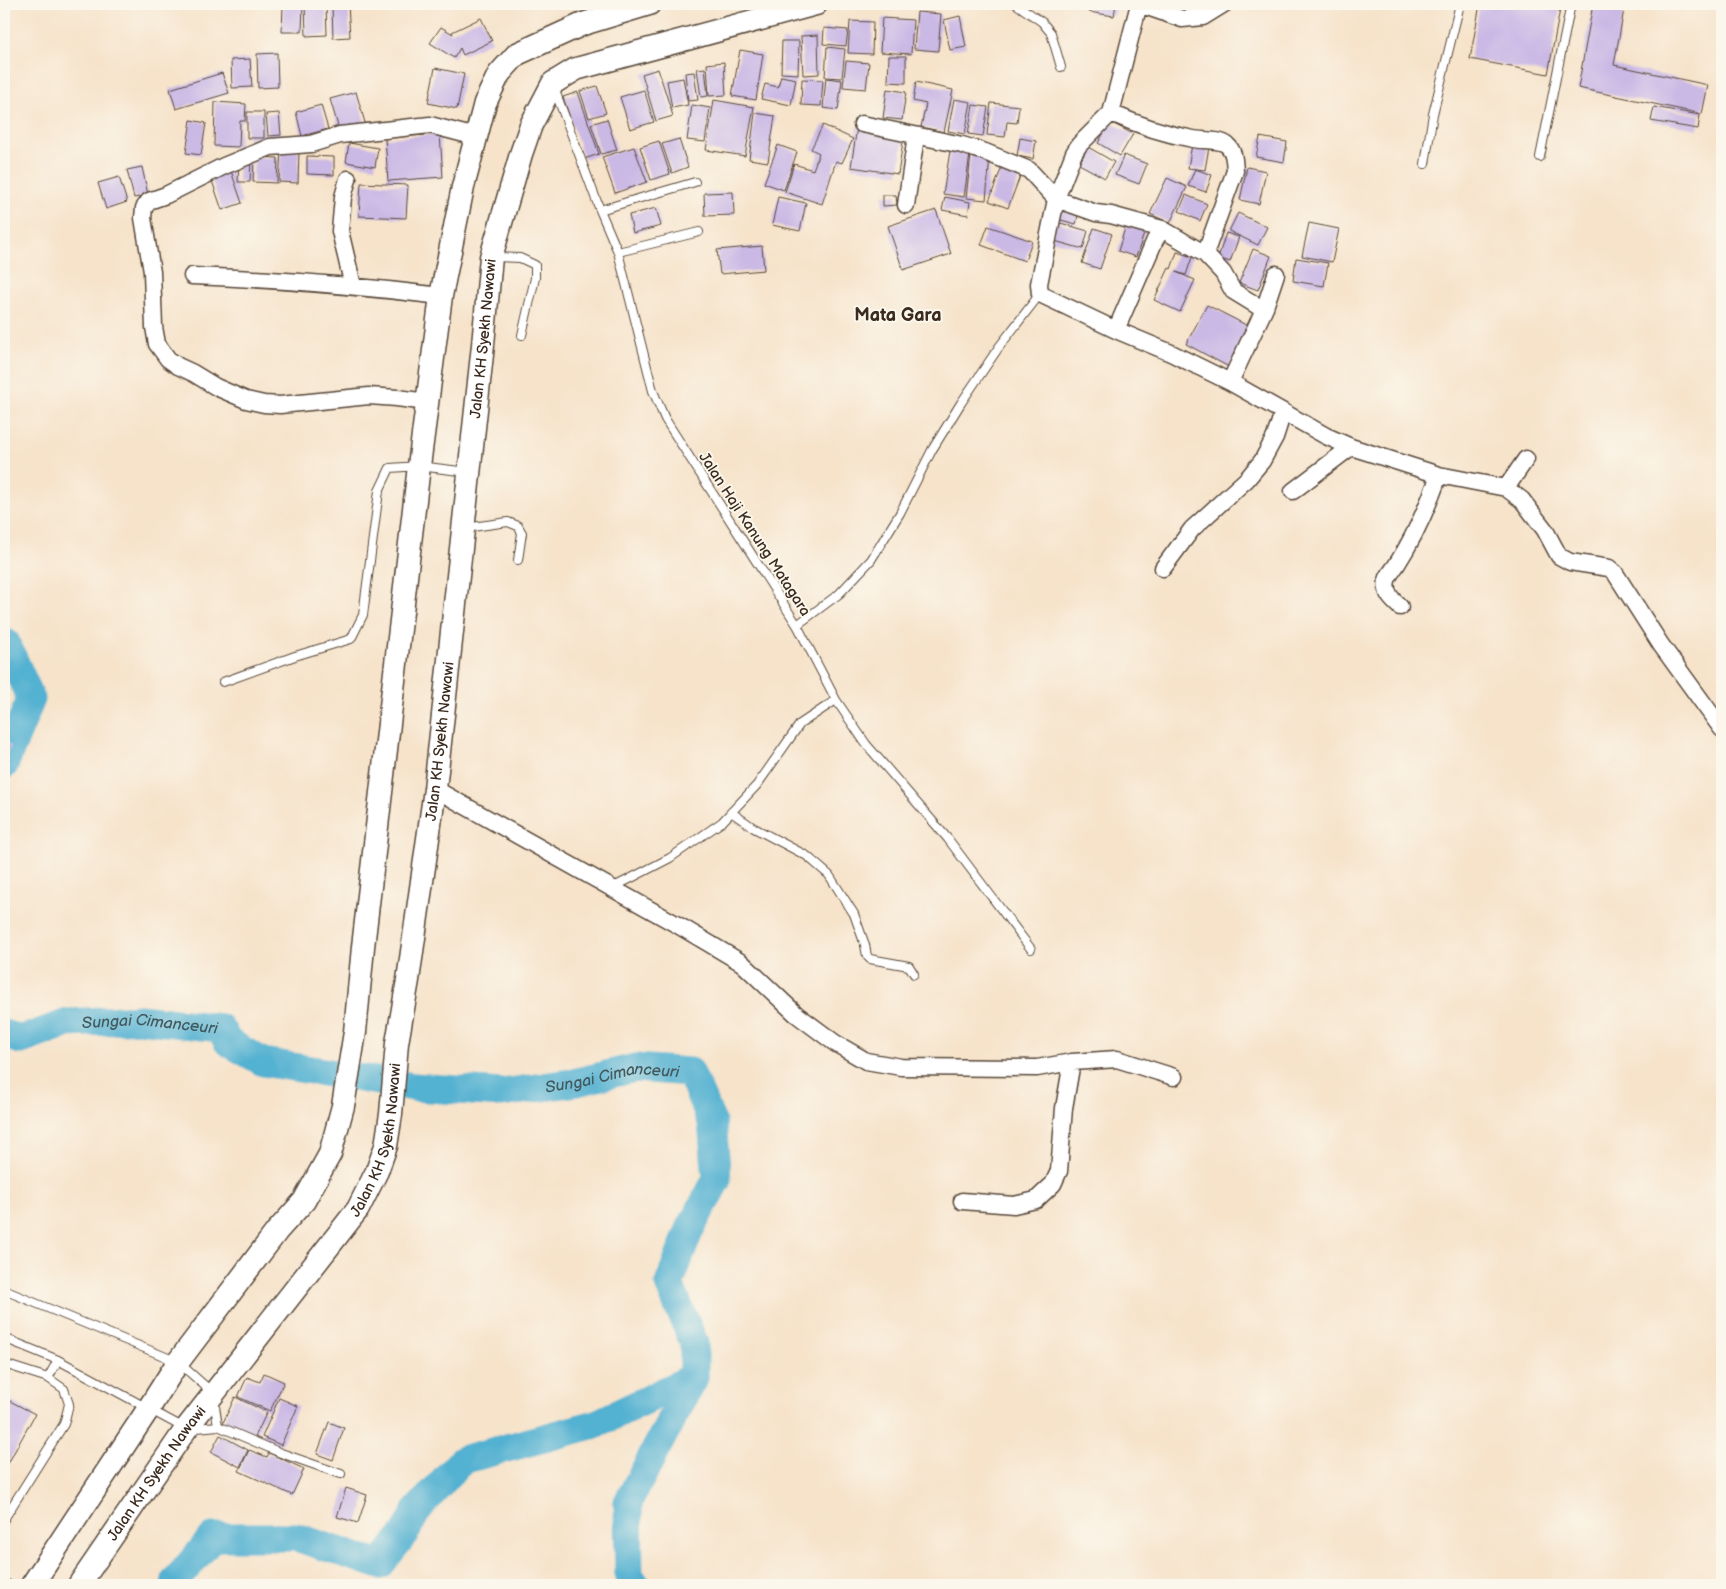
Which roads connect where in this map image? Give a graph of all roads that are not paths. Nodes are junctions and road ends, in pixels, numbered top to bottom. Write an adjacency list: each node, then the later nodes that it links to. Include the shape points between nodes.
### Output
1 (650, 4): 13 (main road, via 583,24 517,54 499,74 485,103)
2 (816, 4): 9 (main road, via 576,69)
3 (1016, 4): 8 (lane, via 1042,22 1051,33)
4 (1139, 4): 5 (street, via 1182,19 1203,17); 10 (street)
5 (1224, 4)
6 (1460, 4): 15 (lane, via 1433,114)
7 (1572, 4): 14 (lane)
8 (1061, 67)
9 (553, 83): 20 (lane, Jalan Haji Kanung Matagara); 25 (main road, Jalan KH Syekh Nawawi, via 521,154)
10 (1111, 113): 18 (street, via 1079,145); 24 (street, via 1176,136 1224,143 1231,150 1235,171)
11 (862, 124): 12 (street)
12 (916, 136): 18 (street, via 962,145 1017,164 1029,170); 19 (street)
13 (476, 137): 30 (main road); 35 (street, via 430,125 340,135 312,144 270,147 149,202 144,208 152,272 154,328 157,344 168,360 246,400 264,404 369,396)
14 (1540, 157)
15 (1425, 164)
16 (348, 179): 28 (street, via 340,230)
17 (696, 182): 20 (lane)
18 (1056, 199): 21 (street, via 1096,213); 29 (street, via 1039,284)
19 (906, 205)
20 (600, 210): 23 (lane, Jalan Haji Kanung Matagara)
21 (1162, 229): 24 (street); 32 (street)
22 (699, 232): 23 (lane)
23 (618, 252): 48 (lane, Jalan Haji Kanung Matagara, via 653,391 665,419)
24 (1204, 254): 31 (street, via 1223,273 1233,291)
25 (491, 257): 33 (lane, via 520,258 535,265); 40 (main road, Jalan KH Syekh Nawawi)
26 (1276, 274): 31 (street)
27 (192, 276): 28 (street)
28 (353, 286): 30 (street)
29 (1040, 294): 32 (street); 48 (lane, via 961,403 871,560 840,594)
30 (441, 296): 35 (main road)
31 (1264, 310): 34 (street)
32 (1116, 330): 34 (street)
33 (522, 335)
34 (1230, 382): 36 (street)
35 (428, 402): 39 (main road)
36 (1284, 412): 37 (street); 46 (street, via 1262,461 1192,530)
37 (1351, 447): 41 (street); 43 (street)
38 (1526, 459): 42 (street)
39 (419, 466): 40 (lane); 49 (lane, via 390,468 379,491 363,614 351,639); 64 (main road, via 355,1032 343,1106 330,1154 304,1202 277,1231)
40 (468, 472): 44 (main road, Jalan KH Syekh Nawawi)
41 (1440, 475): 42 (street); 47 (street, via 1421,520 1387,579 1386,588)
42 (1506, 488): 51 (street, via 1522,500 1545,530 1559,556 1570,562 1609,568 1615,573 1660,645)
43 (1293, 491)
44 (463, 528): 45 (lane, via 508,522 518,526 522,533); 53 (main road, Jalan KH Syekh Nawawi)
45 (518, 560)
46 (1163, 568)
47 (1400, 607)
48 (798, 625): 50 (lane, Jalan Haji Kanung Matagara)
49 (223, 682)
50 (836, 700): 54 (lane, via 800,724 757,785); 56 (lane, Jalan Haji Kanung Matagara, via 866,744 948,838)
51 (1716, 711): 52 (street)
52 (1722, 728)
53 (435, 789): 55 (street); 67 (main road, Jalan KH Syekh Nawawi, via 397,1043 391,1114 386,1146 377,1171 358,1208)
54 (731, 812): 55 (lane, via 722,822 670,858); 57 (lane, via 807,856 829,875 854,914 870,959 909,966)
55 (612, 888): 58 (street, via 742,963 796,1014 866,1061 929,1068 1036,1068)
56 (1031, 949)
57 (914, 974)
58 (1072, 1062): 59 (street, via 1117,1059); 60 (street, via 1059,1171 1053,1184 1036,1200 1014,1205)
59 (1174, 1077)
60 (962, 1201)
61 (4, 1290): 64 (lane)
62 (4, 1338): 63 (lane)
63 (58, 1360): 66 (lane); 68 (lane)
64 (178, 1362): 67 (lane); 68 (main road)
65 (4, 1364): 66 (lane)
66 (48, 1378): 72 (lane, via 64,1389 69,1404 64,1424)
67 (213, 1393): 69 (lane); 70 (main road, Jalan KH Syekh Nawawi)
68 (149, 1408): 70 (lane); 75 (main road)
69 (218, 1426): 70 (lane); 71 (lane)
70 (186, 1429): 76 (main road, Jalan KH Syekh Nawawi)
71 (341, 1474)
72 (4, 1519)
73 (4, 1582): 74 (lane)
74 (9, 1585)
75 (32, 1585)
76 (79, 1585)

